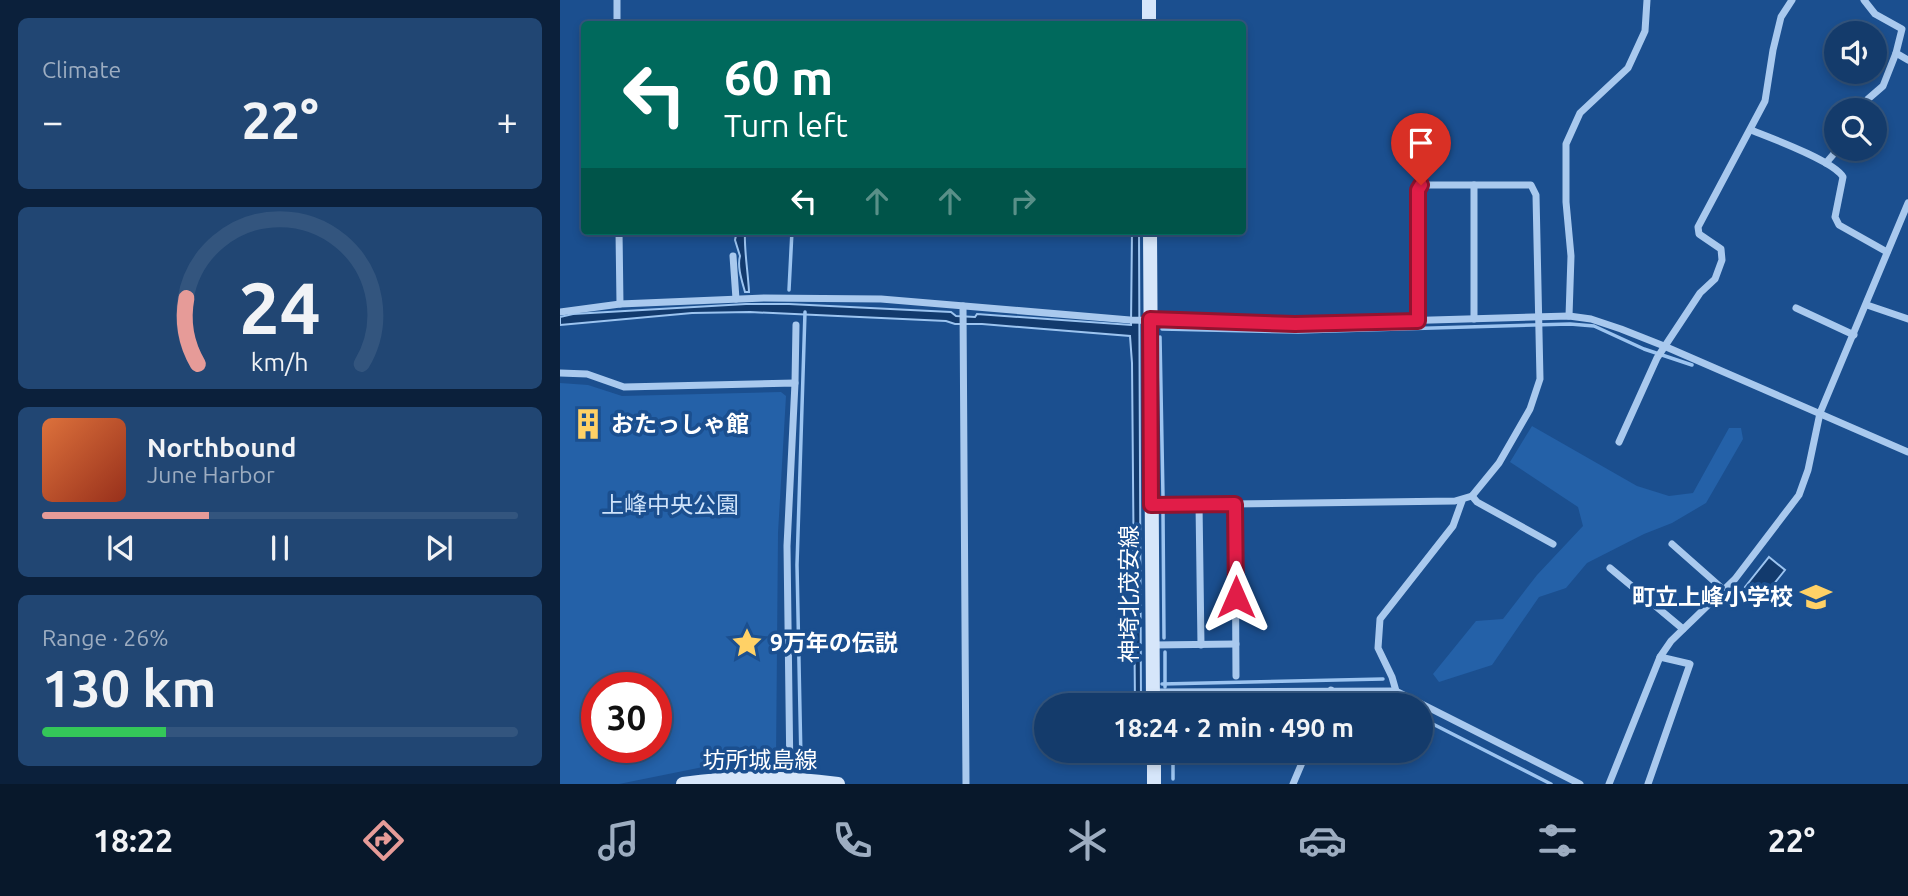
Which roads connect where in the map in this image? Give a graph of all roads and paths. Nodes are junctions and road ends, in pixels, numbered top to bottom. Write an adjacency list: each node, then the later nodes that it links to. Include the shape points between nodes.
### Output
1 (617, 0): 6 (street)
2 (1149, 0): 7 (main road)
3 (1647, 0): 25 (street, via 1645,30 1628,68 1580,113 1566,144)
4 (1792, 0): 11 (street, via 1781,17 1765,101)
5 (1864, 0): 8 (street, via 1902,30)
6 (617, 21)
7 (1149, 21)
8 (1896, 53): 9 (street); 10 (street, via 1883,86)
9 (1908, 60)
10 (1869, 98)
11 (1751, 130): 12 (street); 33 (street, via 1698,227 1699,234 1721,249 1720,269)
12 (1826, 163): 17 (street, via 1843,177 1835,218 1839,225)
13 (1474, 185): 26 (street, via 1531,185 1536,195); 28 (street); 30 (street, via 1421,185 1418,190)
14 (1908, 203): 17 (street)
15 (619, 235): 20 (street)
16 (1150, 235): 27 (main road, 神埼北茂安線)
17 (1887, 252): 21 (street)
18 (733, 256): 19 (street)
19 (737, 299): 20 (street); 22 (street, via 881,299)
20 (620, 304): 24 (street)
21 (1867, 305): 29 (street); 32 (street)
22 (963, 306): 27 (street); 65 (street)
23 (1796, 308): 32 (street)
24 (560, 312)
25 (1569, 316): 26 (street); 33 (street, via 1591,319)
26 (1538, 317): 28 (street); 39 (street, via 1540,379 1530,409 1499,463)
27 (1146, 319): 30 (street, via 1295,324); 43 (main road, 神埼北茂安線)
28 (1474, 319): 30 (street)
29 (1908, 320)
30 (1418, 321)
31 (796, 325): 35 (street)
32 (1854, 335): 36 (street)
33 (1664, 346): 36 (street); 37 (street)
34 (560, 373): 35 (street, via 587,374 624,387)
35 (795, 383): 61 (street, via 787,546)
36 (1820, 413): 38 (street); 47 (street, via 1798,495)
37 (1619, 442)
38 (1908, 452)
39 (1472, 496): 40 (street); 44 (street)
40 (1461, 501): 42 (street); 55 (street, via 1453,526 1380,619 1378,648)
41 (1199, 504): 42 (street); 43 (street); 51 (street)
42 (1235, 504): 49 (street)
43 (1151, 505): 50 (main road, 神埼北茂安線)
44 (1553, 544)
45 (1672, 544): 47 (street)
46 (1610, 568): 48 (street)
47 (1724, 590): 48 (street)
48 (1683, 629): 52 (street)
49 (1236, 644): 51 (street); 53 (street)
50 (1152, 645): 51 (street); 56 (main road, 神埼北茂安線)
51 (1201, 645)
52 (1660, 657): 69 (street); 70 (street, via 1690,664)
53 (1236, 676)
54 (1331, 690): 55 (street); 57 (street); 58 (street)
55 (1396, 691): 68 (street)
56 (1153, 693)
57 (1272, 693)
58 (1330, 693)
59 (1154, 763): 66 (main road)
60 (1302, 763): 67 (street)
61 (790, 778): 62 (main road, 坊所城島線); 64 (main road, 坊所城島線)
62 (718, 781): 63 (main road, 坊所城島線)
63 (683, 784)
64 (838, 784)
65 (966, 784)
66 (1154, 784)
67 (1293, 784)
68 (1580, 784)
69 (1608, 784)
70 (1648, 784)

